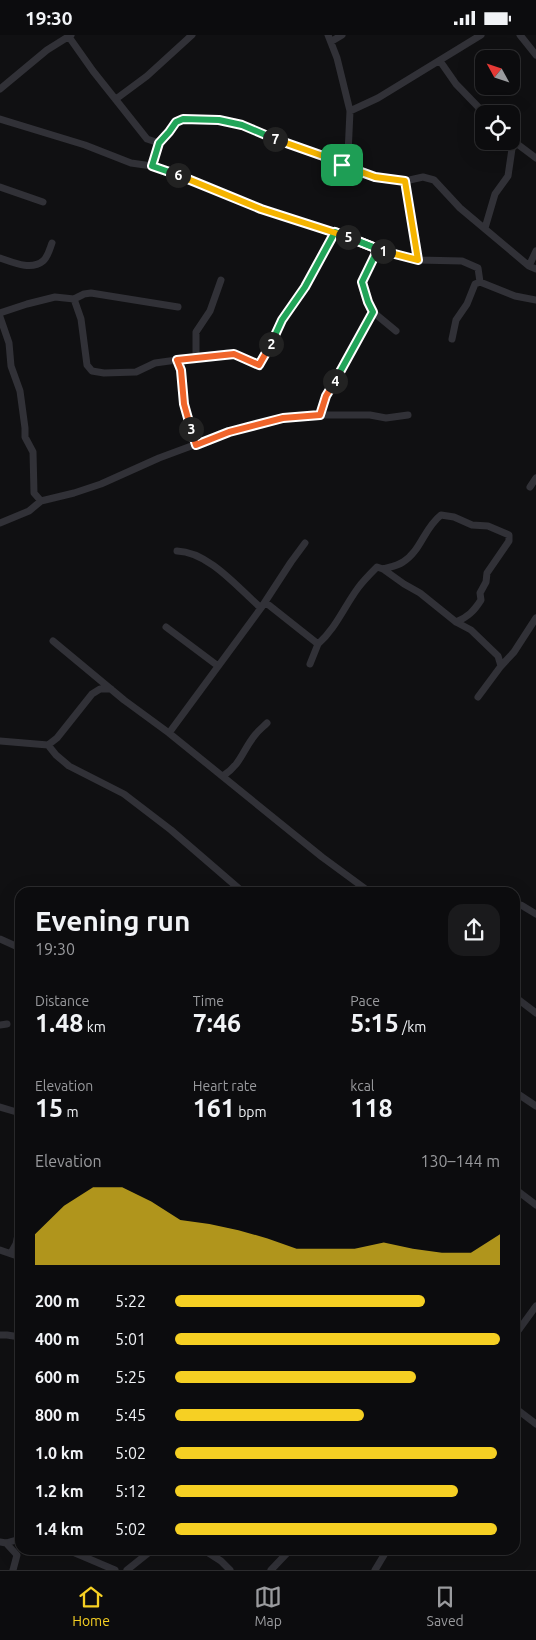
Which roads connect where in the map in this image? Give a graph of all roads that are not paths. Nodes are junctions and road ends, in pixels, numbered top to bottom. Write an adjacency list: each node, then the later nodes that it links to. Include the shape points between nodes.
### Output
1 (192, 35): 10 (street)
2 (342, 35): 6 (street)
3 (481, 35): 8 (street)
4 (520, 35): 7 (street)
5 (71, 36): 9 (street, via 47,50); 10 (street)
6 (330, 38): 12 (street)
7 (536, 55)
8 (440, 61): 11 (street); 12 (street)
9 (0, 89)
10 (116, 99): 14 (street, via 144,136)
11 (476, 105)
12 (350, 111): 18 (street, via 348,154)
13 (0, 119): 19 (street, via 131,163)
14 (159, 143): 18 (street, via 176,122 183,119 219,120 242,125); 19 (street)
15 (520, 146): 17 (street)
16 (511, 150): 23 (street, via 508,176 495,194)
17 (536, 157)
18 (342, 165): 20 (street, via 375,177)
19 (152, 166): 24 (street, via 261,209)
20 (405, 181): 23 (street, via 423,177 434,180 460,208); 29 (street)
21 (0, 187): 22 (street)
22 (43, 202)
23 (485, 228): 30 (street)
24 (335, 232): 26 (street); 41 (street, via 259,365 234,354)
25 (52, 243): 28 (street, via 44,261 31,266)
26 (378, 249): 29 (street); 36 (street, via 362,282)
27 (536, 251): 30 (street)
28 (0, 258)
29 (418, 260): 32 (street, via 462,261 478,268)
30 (532, 268)
31 (220, 280): 41 (street, via 210,311 196,331)
32 (480, 282): 34 (street, via 515,297); 40 (street, via 474,284 467,304 456,320)
33 (74, 299): 35 (street, via 91,293); 37 (street, via 55,297); 42 (street, via 81,319 87,365 92,371 136,372 155,363)
34 (536, 300)
35 (178, 307)
36 (373, 312): 39 (street); 43 (street, via 326,396)
37 (0, 313)
38 (0, 317): 48 (street, via 20,391 25,437 32,452)
39 (396, 331)
40 (452, 339)
41 (196, 357): 42 (street)
42 (177, 360): 45 (street, via 184,404)
43 (320, 415): 44 (street, via 370,415 386,419); 45 (street, via 283,418 229,432)
44 (408, 415)
45 (196, 445): 49 (street, via 101,484)
46 (536, 478): 47 (street)
47 (530, 487)
48 (34, 493): 49 (street); 50 (street)
49 (41, 501): 50 (street)
50 (32, 508): 51 (street)
51 (0, 523)
52 (305, 543): 55 (street)
53 (177, 551): 55 (street, via 194,554 211,564 233,580 246,595)
54 (384, 569): 57 (street); 57 (street, via 402,563 415,553 433,521 441,515 508,535 509,541 487,573 481,600 474,611); 60 (street, via 376,567 370,573 329,634)
55 (263, 605): 60 (street); 62 (street)
56 (536, 618): 63 (street)
57 (456, 622): 63 (street, via 471,629 498,655)
58 (166, 627): 62 (street)
59 (53, 641): 64 (street)
60 (318, 644): 61 (street)
61 (310, 664)
62 (218, 666): 67 (street)
63 (501, 666): 65 (street)
64 (111, 689): 67 (street); 69 (street, via 100,689 92,694)
65 (478, 697)
66 (267, 723): 70 (street, via 254,735 233,770)
67 (169, 733): 70 (street)
68 (0, 741): 69 (street)
69 (48, 745): 71 (street, via 69,766 124,794)
70 (223, 777): 72 (street)
71 (237, 887)
72 (363, 887)
73 (520, 905): 74 (street)
74 (536, 914)
75 (0, 939): 76 (street)
76 (15, 946)
77 (520, 1001): 78 (street)
78 (536, 1013)
79 (520, 1095): 80 (street)
80 (536, 1105)
81 (0, 1107): 82 (street)
82 (15, 1112)
83 (520, 1193): 84 (street)
84 (536, 1205)
85 (15, 1247): 87 (street)
86 (0, 1250): 87 (street)
87 (11, 1253): 88 (street)
88 (15, 1255)
89 (536, 1306): 90 (street)
90 (520, 1328)
91 (0, 1335): 92 (street)
92 (15, 1336)
93 (520, 1412): 94 (street)
94 (536, 1424)
95 (3, 1543): 96 (street)
96 (15, 1553)
97 (17, 1555): 104 (street)
98 (80, 1555): 103 (street)
99 (146, 1555): 107 (street)
100 (212, 1555): 108 (street)
101 (285, 1555): 109 (street)
102 (384, 1555): 110 (street)
103 (97, 1562): 105 (street); 106 (street)
104 (13, 1570)
105 (93, 1570)
106 (115, 1570)
107 (127, 1570)
108 (230, 1570)
109 (271, 1570)
110 (375, 1570)

